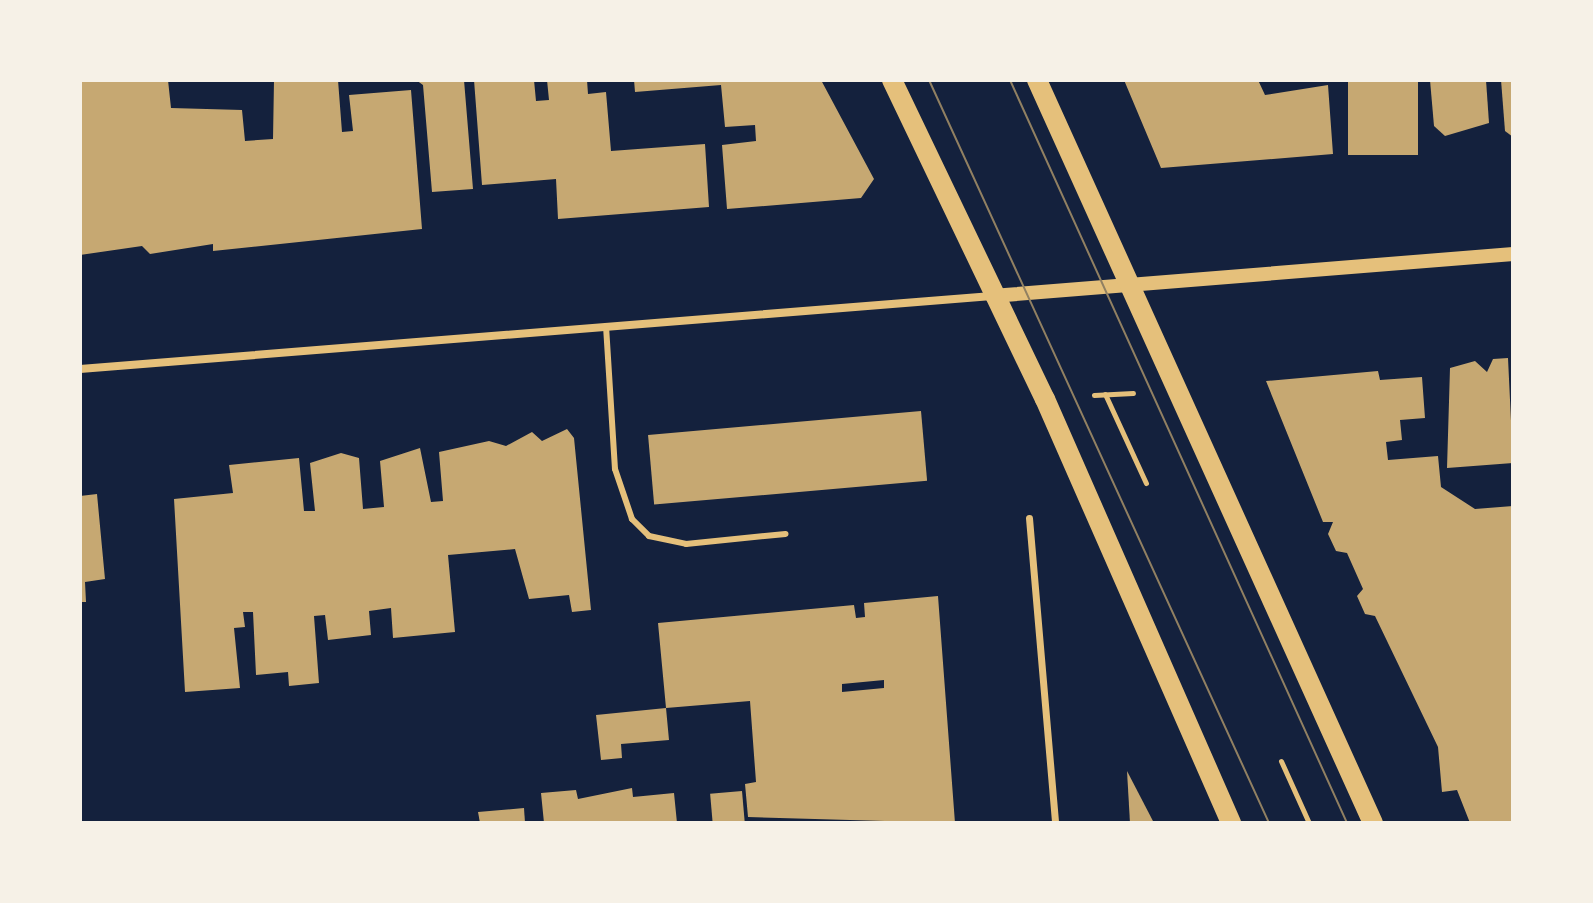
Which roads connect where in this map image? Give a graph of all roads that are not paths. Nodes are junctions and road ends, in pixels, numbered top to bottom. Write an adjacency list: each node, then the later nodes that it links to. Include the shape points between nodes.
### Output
1 (892, 80): 5 (main road)
2 (1037, 80): 4 (main road)
3 (1513, 254): 4 (street)
4 (1131, 286): 5 (street); 12 (main road)
5 (992, 296): 6 (street); 11 (main road)
6 (606, 326): 7 (street); 9 (lane, via 615,469 632,519 649,536 686,544)
7 (80, 369)
8 (1029, 518): 10 (street)
9 (785, 534)
10 (1055, 823)
11 (1231, 823)
12 (1373, 823)

